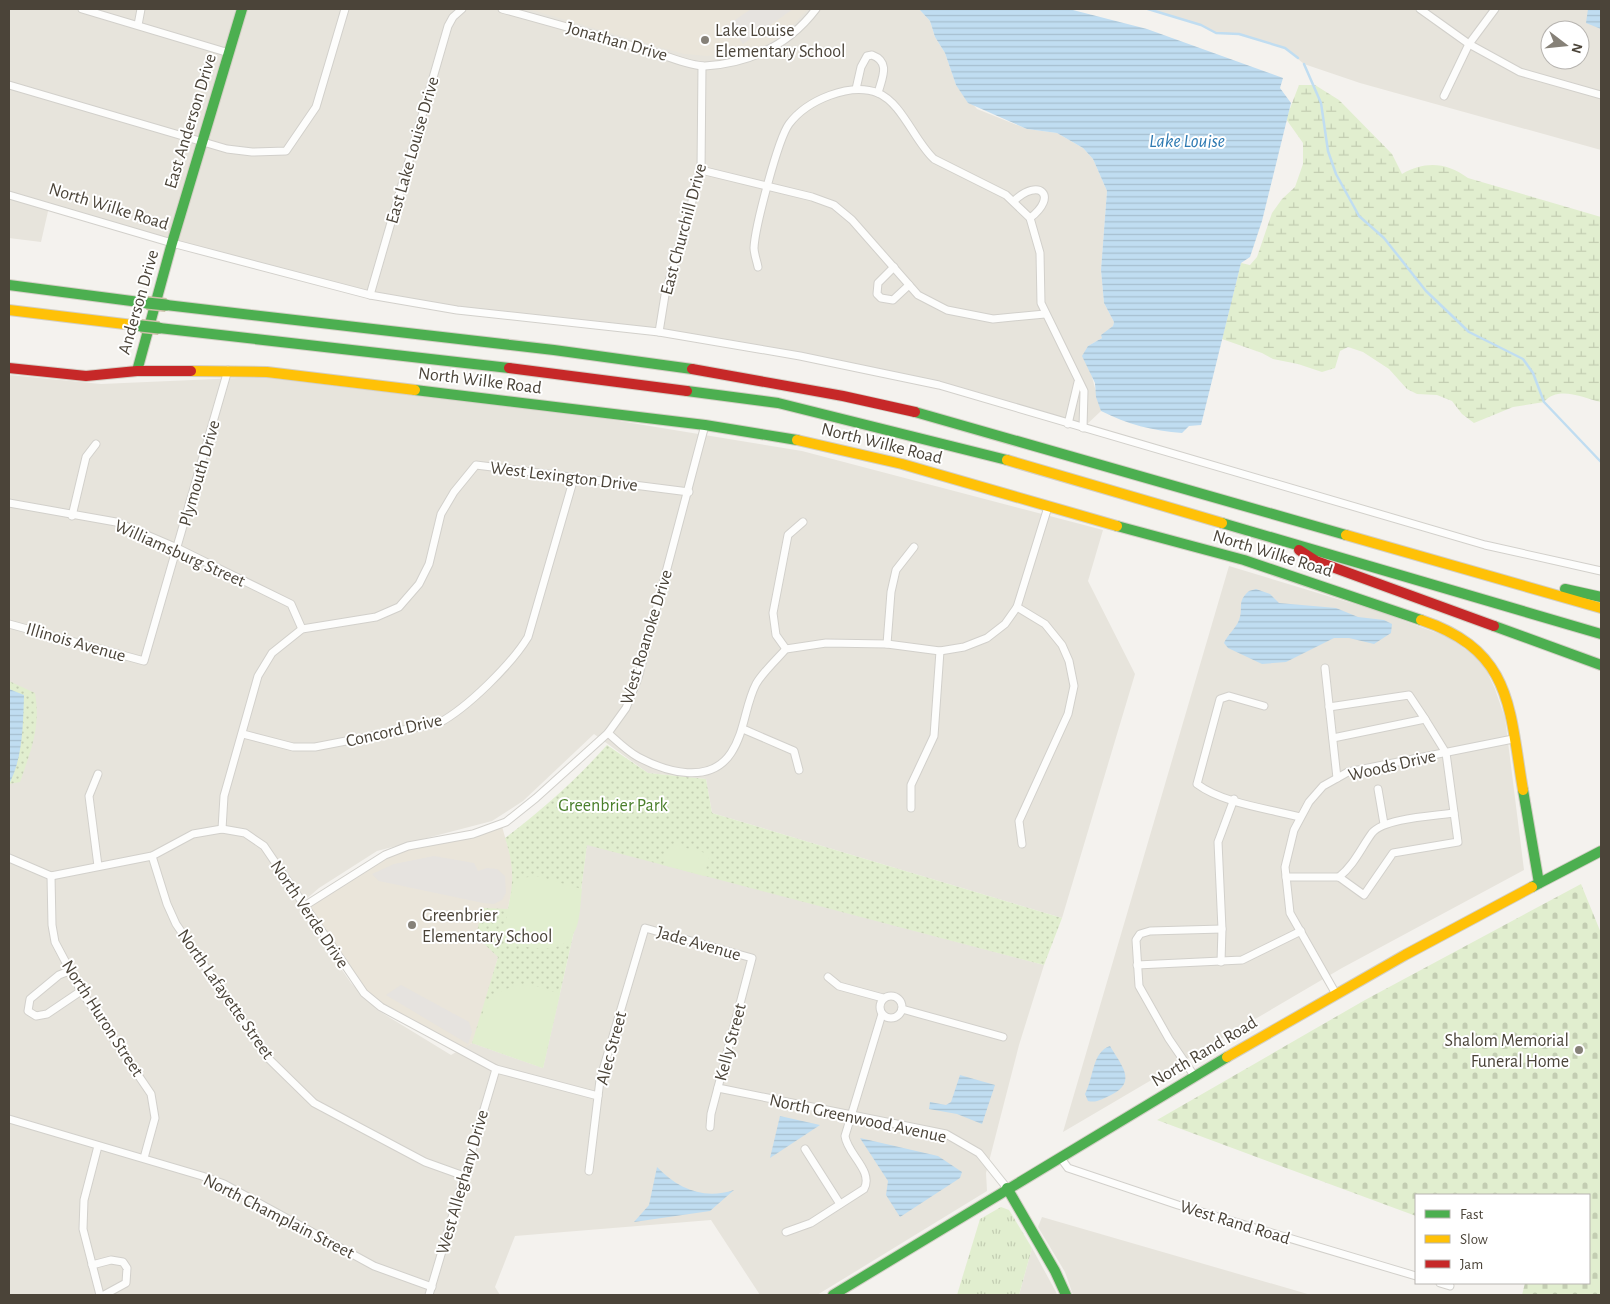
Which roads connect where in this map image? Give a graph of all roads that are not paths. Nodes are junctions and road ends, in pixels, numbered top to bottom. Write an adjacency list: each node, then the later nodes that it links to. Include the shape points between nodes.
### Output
1 (82, 9): 10 (street)
2 (141, 9): 10 (street)
3 (242, 9): 12 (main road, East Anderson Drive)
4 (345, 9): 19 (street, via 316,107 286,151 241,151)
5 (462, 9): 30 (street, East Lake Louise Drive, via 448,26)
6 (502, 9): 13 (street, Jonathan Drive)
7 (816, 9): 13 (street, via 792,35 767,52 748,59)
8 (1420, 9): 11 (street)
9 (1495, 9): 11 (street)
10 (138, 26): 12 (street)
11 (1470, 44): 17 (street, via 1520,72); 18 (street)
12 (229, 53): 19 (main road, East Anderson Drive)
13 (702, 66): 20 (street, East Churchill Drive)
14 (9, 85): 19 (street)
15 (856, 89): 16 (street); 16 (street, via 861,67 872,55 882,60 884,65); 21 (street, via 821,100 789,124 779,145)
16 (878, 93): 23 (street, via 893,104 934,159)
17 (1601, 95)
18 (1444, 96)
19 (202, 142): 25 (main road, East Anderson Drive)
20 (701, 170): 21 (street); 33 (street, East Churchill Drive, via 665,295)
21 (768, 187): 26 (street, via 754,249); 27 (street, via 834,205 852,220)
22 (9, 195): 25 (street, North Wilke Road)
23 (1014, 201): 24 (street); 24 (street, via 1024,191 1041,191 1045,203)
24 (1030, 218): 32 (street, via 1040,253 1041,303)
25 (172, 243): 30 (street, North Wilke Road); 36 (main road, Anderson Drive)
26 (758, 267)
27 (894, 267): 29 (street); 29 (street, via 878,283 877,294 893,300)
28 (9, 285): 51 (main road, bridge, via 635,360 842,394 938,417)
29 (909, 285): 32 (street, via 918,295 961,314 993,319)
30 (370, 295): 33 (street, North Wilke Road, via 457,310)
31 (9, 310): 48 (main road, bridge, via 778,403 972,449)
32 (1045, 314): 37 (street)
33 (659, 332): 38 (street, North Wilke Road, via 800,356 939,385)
34 (9, 368): 36 (main road, North Wilke Road, via 86,376)
35 (228, 370): 36 (main road, North Wilke Road); 39 (main road, North Wilke Road); 50 (street, Plymouth Drive)
36 (137, 371)
37 (1078, 382): 38 (street); 40 (street, via 1084,391)
38 (1068, 424): 40 (street, North Wilke Road)
39 (705, 425): 43 (street, West Roanoke Drive); 45 (main road, North Wilke Road, via 802,441 902,464)
40 (1082, 428): 52 (street, North Wilke Road, via 1485,545)
41 (96, 444): 46 (street, via 86,457)
42 (574, 478): 43 (street, West Lexington Drive); 57 (street, West Lexington Drive, via 476,465 441,514 429,564 419,584 399,607 376,618); 70 (street, Concord Drive, via 528,637 518,654 455,714 438,723 315,747 293,747)
43 (689, 492): 69 (street, West Roanoke Drive, via 638,678 626,708)
44 (9, 503): 46 (street, Williamsburg Street)
45 (1048, 507): 54 (street); 72 (main road, North Wilke Road, via 1244,560 1459,636 1487,659 1498,676 1507,698)
46 (72, 516): 50 (street, Williamsburg Street, via 116,522)
47 (803, 522): 60 (street, via 788,535 773,613 776,635)
48 (1284, 541): 58 (main road); 63 (main road, via 1316,561)
49 (914, 547): 59 (street, via 896,570 891,592)
50 (177, 548): 57 (street, Williamsburg Street, via 290,604); 62 (street, Plymouth Drive)
51 (1428, 558): 53 (main road); 55 (main road)
52 (1601, 571)
53 (1601, 597)
54 (1017, 607): 61 (street, via 1005,624 987,638 964,647); 84 (street, via 1045,624 1062,645 1074,686 1068,714 1019,821)
55 (1601, 608)
56 (9, 624): 62 (street, Illinois Avenue)
57 (302, 629): 70 (street, via 272,653 258,676)
58 (1601, 634)
59 (888, 644): 60 (street, via 826,643); 61 (street)
60 (786, 649): 68 (street, via 756,684)
61 (940, 650): 79 (street, via 934,736 911,784)
62 (144, 661)
63 (1601, 665)
64 (1325, 668): 66 (street)
65 (1264, 706): 78 (street, via 1229,696 1220,699 1196,784)
66 (1329, 706): 67 (street, via 1409,695); 71 (street)
67 (1425, 719): 71 (street); 73 (street)
68 (743, 728): 69 (street, via 731,753 718,767 702,773 660,767 636,756); 74 (street, via 794,751)
69 (608, 733): 93 (street, West Roanoke Drive, via 506,822 473,834 408,846 385,855)
70 (243, 734): 83 (street, via 224,796)
71 (1332, 738): 76 (street)
72 (1513, 739): 73 (street, Woods Drive); 92 (main road, North Wilke Road)
73 (1446, 753): 76 (street, Woods Drive, via 1348,772); 80 (street)
74 (799, 770)
75 (98, 774): 88 (street, via 89,796)
76 (1337, 778): 81 (street, Woods Drive, via 1323,786)
77 (1378, 789): 82 (street)
78 (1234, 800): 81 (street); 95 (street, via 1218,842)
79 (911, 808)
80 (1454, 813): 82 (street); 91 (street, via 1458,842 1393,853 1364,895)
81 (1300, 817): 90 (street, Woods Drive, via 1285,867)
82 (1384, 824): 91 (street, via 1373,831 1349,869)
83 (222, 829): 86 (street, North Verde Drive, via 192,834); 93 (street, North Verde Drive, via 245,833 264,846)
84 (1022, 844)
85 (1601, 852): 92 (main road, North Rand Road)
86 (152, 856): 88 (street, North Verde Drive); 120 (street, North Lafayette Street, via 176,924 268,1058 314,1103 425,1162)
87 (9, 858): 89 (street)
88 (98, 866): 89 (street, North Verde Drive)
89 (51, 876): 100 (street, North Huron Street, via 53,933)
90 (1286, 877): 91 (street); 96 (street, Woods Drive, via 1290,913)
91 (1339, 877)
92 (1539, 883): 103 (main road, North Rand Road)
93 (306, 905): 108 (street, North Verde Drive, via 364,993 381,1007)
94 (646, 928): 97 (street, Jade Avenue); 111 (street, Alec Street)
95 (1222, 929): 98 (street); 99 (street, via 1143,932 1136,940)
96 (1300, 931): 98 (street, via 1253,956); 103 (street, Woods Drive)
97 (752, 958): 110 (street, Kelly Street)
98 (1221, 962): 99 (street)
99 (1137, 965): 109 (street, via 1140,986)
100 (69, 971): 102 (street, North Huron Street); 102 (street, via 30,999 28,1011 36,1016 47,1014)
101 (828, 977): 104 (street, via 839,986)
102 (81, 991): 118 (street, North Huron Street, via 151,1094 155,1118)
103 (1336, 994): 109 (main road, North Rand Road)
104 (883, 998): 105 (street, via 895,996 901,1001); 106 (street, via 879,1008)
105 (902, 1008): 106 (street, via 899,1015 892,1018); 107 (street)
106 (882, 1014): 112 (street)
107 (1004, 1037)
108 (496, 1069): 111 (street, North Verde Drive); 120 (street, West Alleghany Drive)
109 (1195, 1077): 117 (main road, North Rand Road)
110 (718, 1088): 112 (street, North Greenwood Avenue); 114 (street, Kelly Street)
111 (598, 1096): 119 (street, Alec Street)
112 (851, 1114): 121 (street, North Greenwood Avenue, via 946,1134 980,1153); 122 (street, via 846,1144 867,1176 867,1183 864,1189)
113 (9, 1119): 115 (street, North Champlain Street)
114 (710, 1127)
115 (98, 1146): 118 (street, North Champlain Street); 124 (street, via 84,1200 83,1229)
116 (806, 1149): 122 (street)
117 (1060, 1156): 121 (main road, North Rand Road); 125 (street, West Rand Road, via 1068,1168 1178,1205)
118 (144, 1158): 128 (street, North Champlain Street, via 224,1184 374,1266)
119 (589, 1171)
120 (464, 1176): 128 (street, West Alleghany Drive)
121 (1007, 1188): 132 (main road, North Rand Road); 133 (main road)
122 (840, 1204): 123 (street, via 811,1223)
123 (786, 1232)
124 (92, 1265): 129 (street); 130 (street, via 116,1260 127,1268 126,1283)
125 (1415, 1276)
126 (1443, 1284): 127 (street)
127 (1450, 1286)
128 (432, 1287): 131 (street, West Alleghany Drive)
129 (100, 1295)
130 (104, 1295)
131 (429, 1295)
132 (833, 1295)
133 (1066, 1295)

